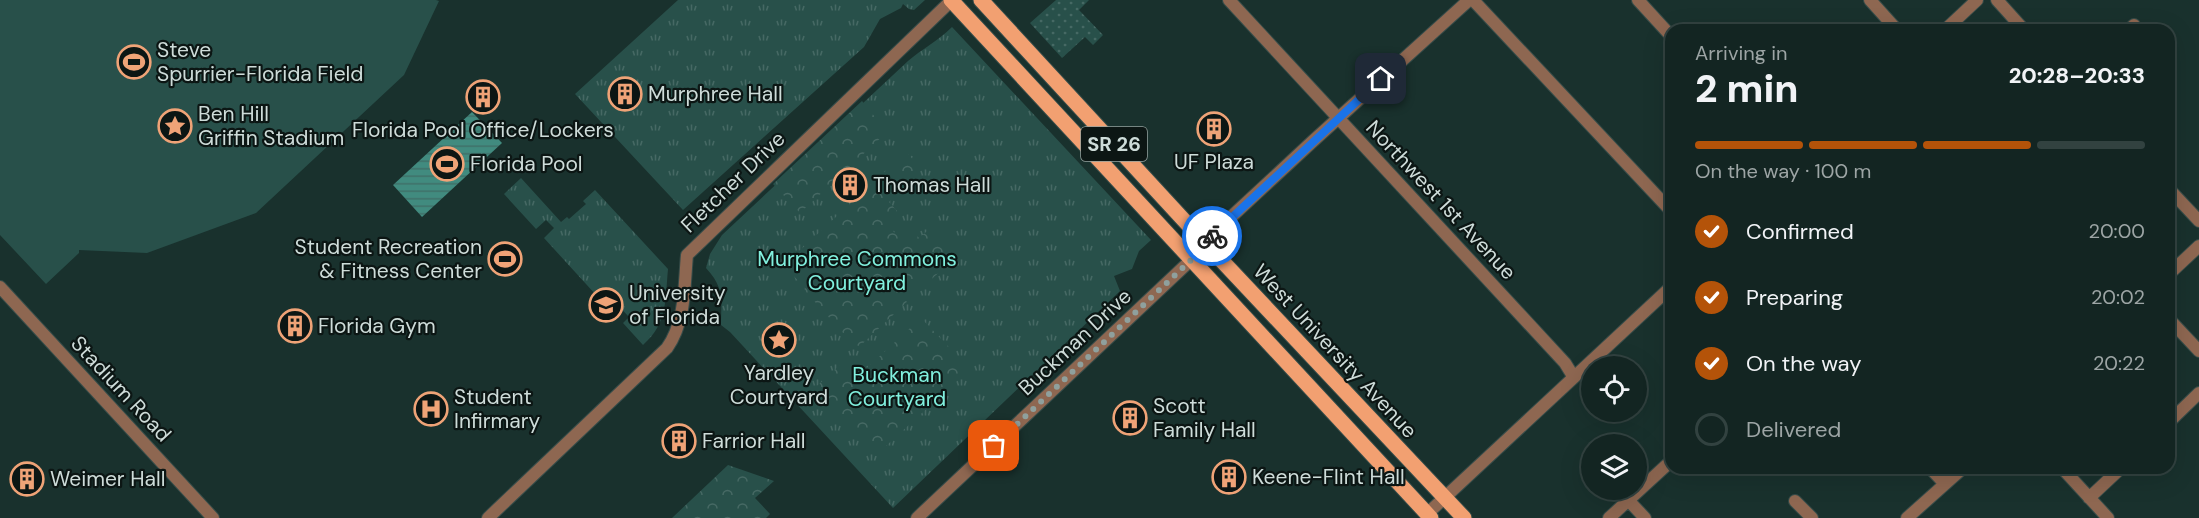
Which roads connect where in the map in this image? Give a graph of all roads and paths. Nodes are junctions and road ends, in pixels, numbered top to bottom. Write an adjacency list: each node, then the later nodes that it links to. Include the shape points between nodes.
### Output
1 (952, 0): 19 (main road, West University Avenue / SR 26); 40 (street, Fletcher Drive, via 687,255 680,320 667,348)
2 (981, 0): 17 (main road, West University Avenue / SR 26)
3 (1228, 0): 13 (street, Northwest 1st Avenue)
4 (1471, 0): 13 (street, Buckman Drive); 15 (street)
5 (1638, 0): 12 (street)
6 (1870, 0): 9 (street)
7 (1977, 0): 10 (street)
8 (1997, 0): 11 (street)
9 (1892, 24)
10 (1951, 24)
11 (2019, 24)
12 (1665, 29)
13 (1337, 118): 17 (street, Buckman Drive); 25 (street, Northwest 1st Avenue)
14 (2175, 195): 16 (street)
15 (1665, 205)
16 (2199, 221)
17 (1205, 243): 19 (street, Buckman Drive); 34 (main road, West University Avenue / SR 26)
18 (2199, 246): 20 (street)
19 (1191, 260): 38 (main road, West University Avenue / SR 26); 41 (street, Buckman Drive)
20 (2175, 268)
21 (0, 287): 39 (street, Stadium Road)
22 (1665, 292): 25 (street)
23 (2175, 325): 24 (street)
24 (2199, 351)
25 (1573, 376): 34 (street)
26 (2199, 393): 27 (street)
27 (2175, 416)
28 (1665, 467): 36 (street)
29 (1936, 474): 33 (street)
30 (1956, 474): 33 (street)
31 (2067, 474): 35 (street)
32 (2115, 474): 35 (street)
33 (1945, 484): 46 (street)
34 (1444, 497): 38 (street); 42 (main road, West University Avenue / SR 26)
35 (2089, 498): 47 (street)
36 (1629, 501): 43 (street); 44 (street)
37 (1795, 501): 45 (street)
38 (1429, 516)
39 (213, 518)
40 (488, 518)
41 (917, 518)
42 (1464, 518)
43 (1609, 518)
44 (1645, 518)
45 (1812, 518)
46 (1907, 518)
47 (2108, 518)

